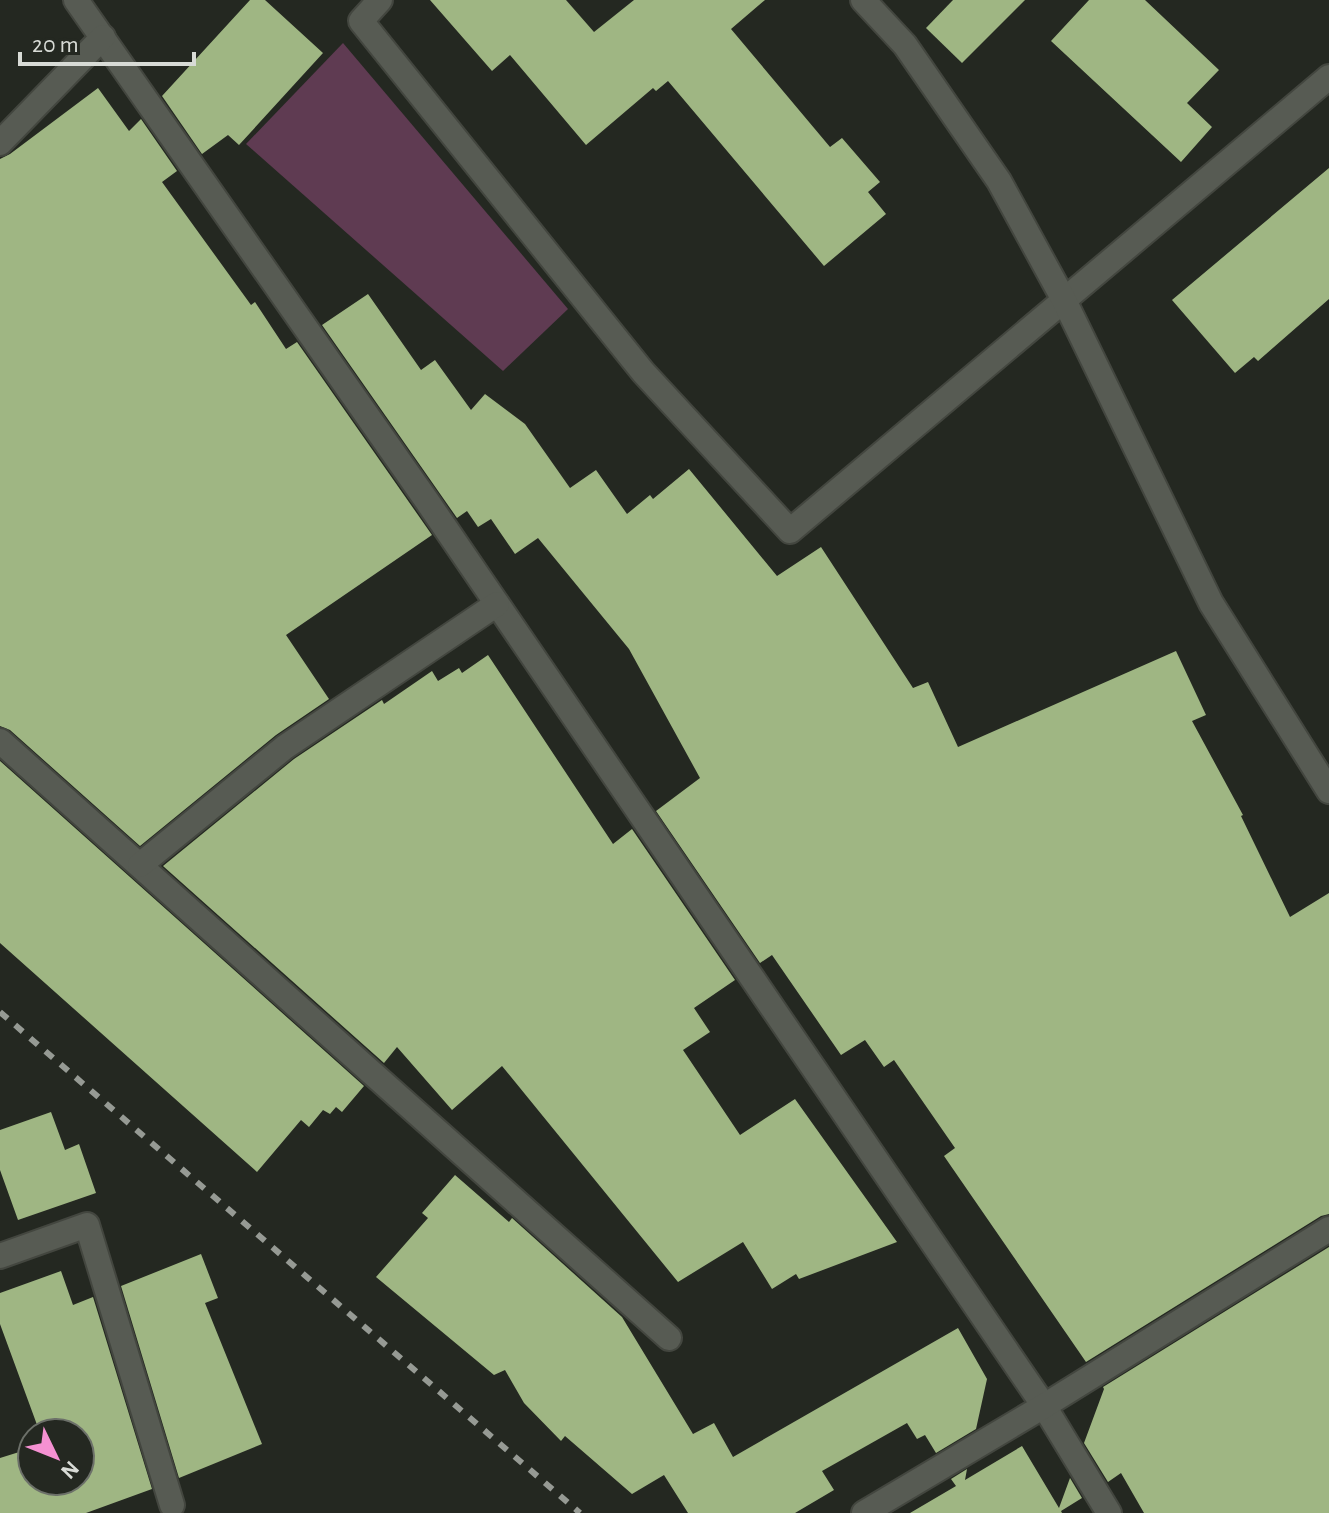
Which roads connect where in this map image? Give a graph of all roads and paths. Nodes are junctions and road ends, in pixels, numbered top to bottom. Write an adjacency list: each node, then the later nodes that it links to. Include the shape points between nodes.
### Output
1 (76, 0): 4 (street)
2 (380, 0): 7 (street, via 361,21 643,372 790,531)
3 (863, 0): 7 (street, via 905,45 999,181)
4 (103, 37): 6 (street); 8 (street)
5 (1329, 77): 7 (street)
6 (0, 143)
7 (1064, 300): 10 (street, via 1211,603)
8 (497, 604): 11 (street, via 285,747); 15 (street)
9 (0, 741): 11 (street)
10 (1329, 791)
11 (140, 865): 14 (street)
12 (1329, 1229): 15 (street)
13 (0, 1256): 16 (street, via 87,1225)
14 (669, 1338)
15 (1044, 1406): 17 (street); 18 (street)
16 (172, 1505)
17 (864, 1513)
18 (1109, 1513)

